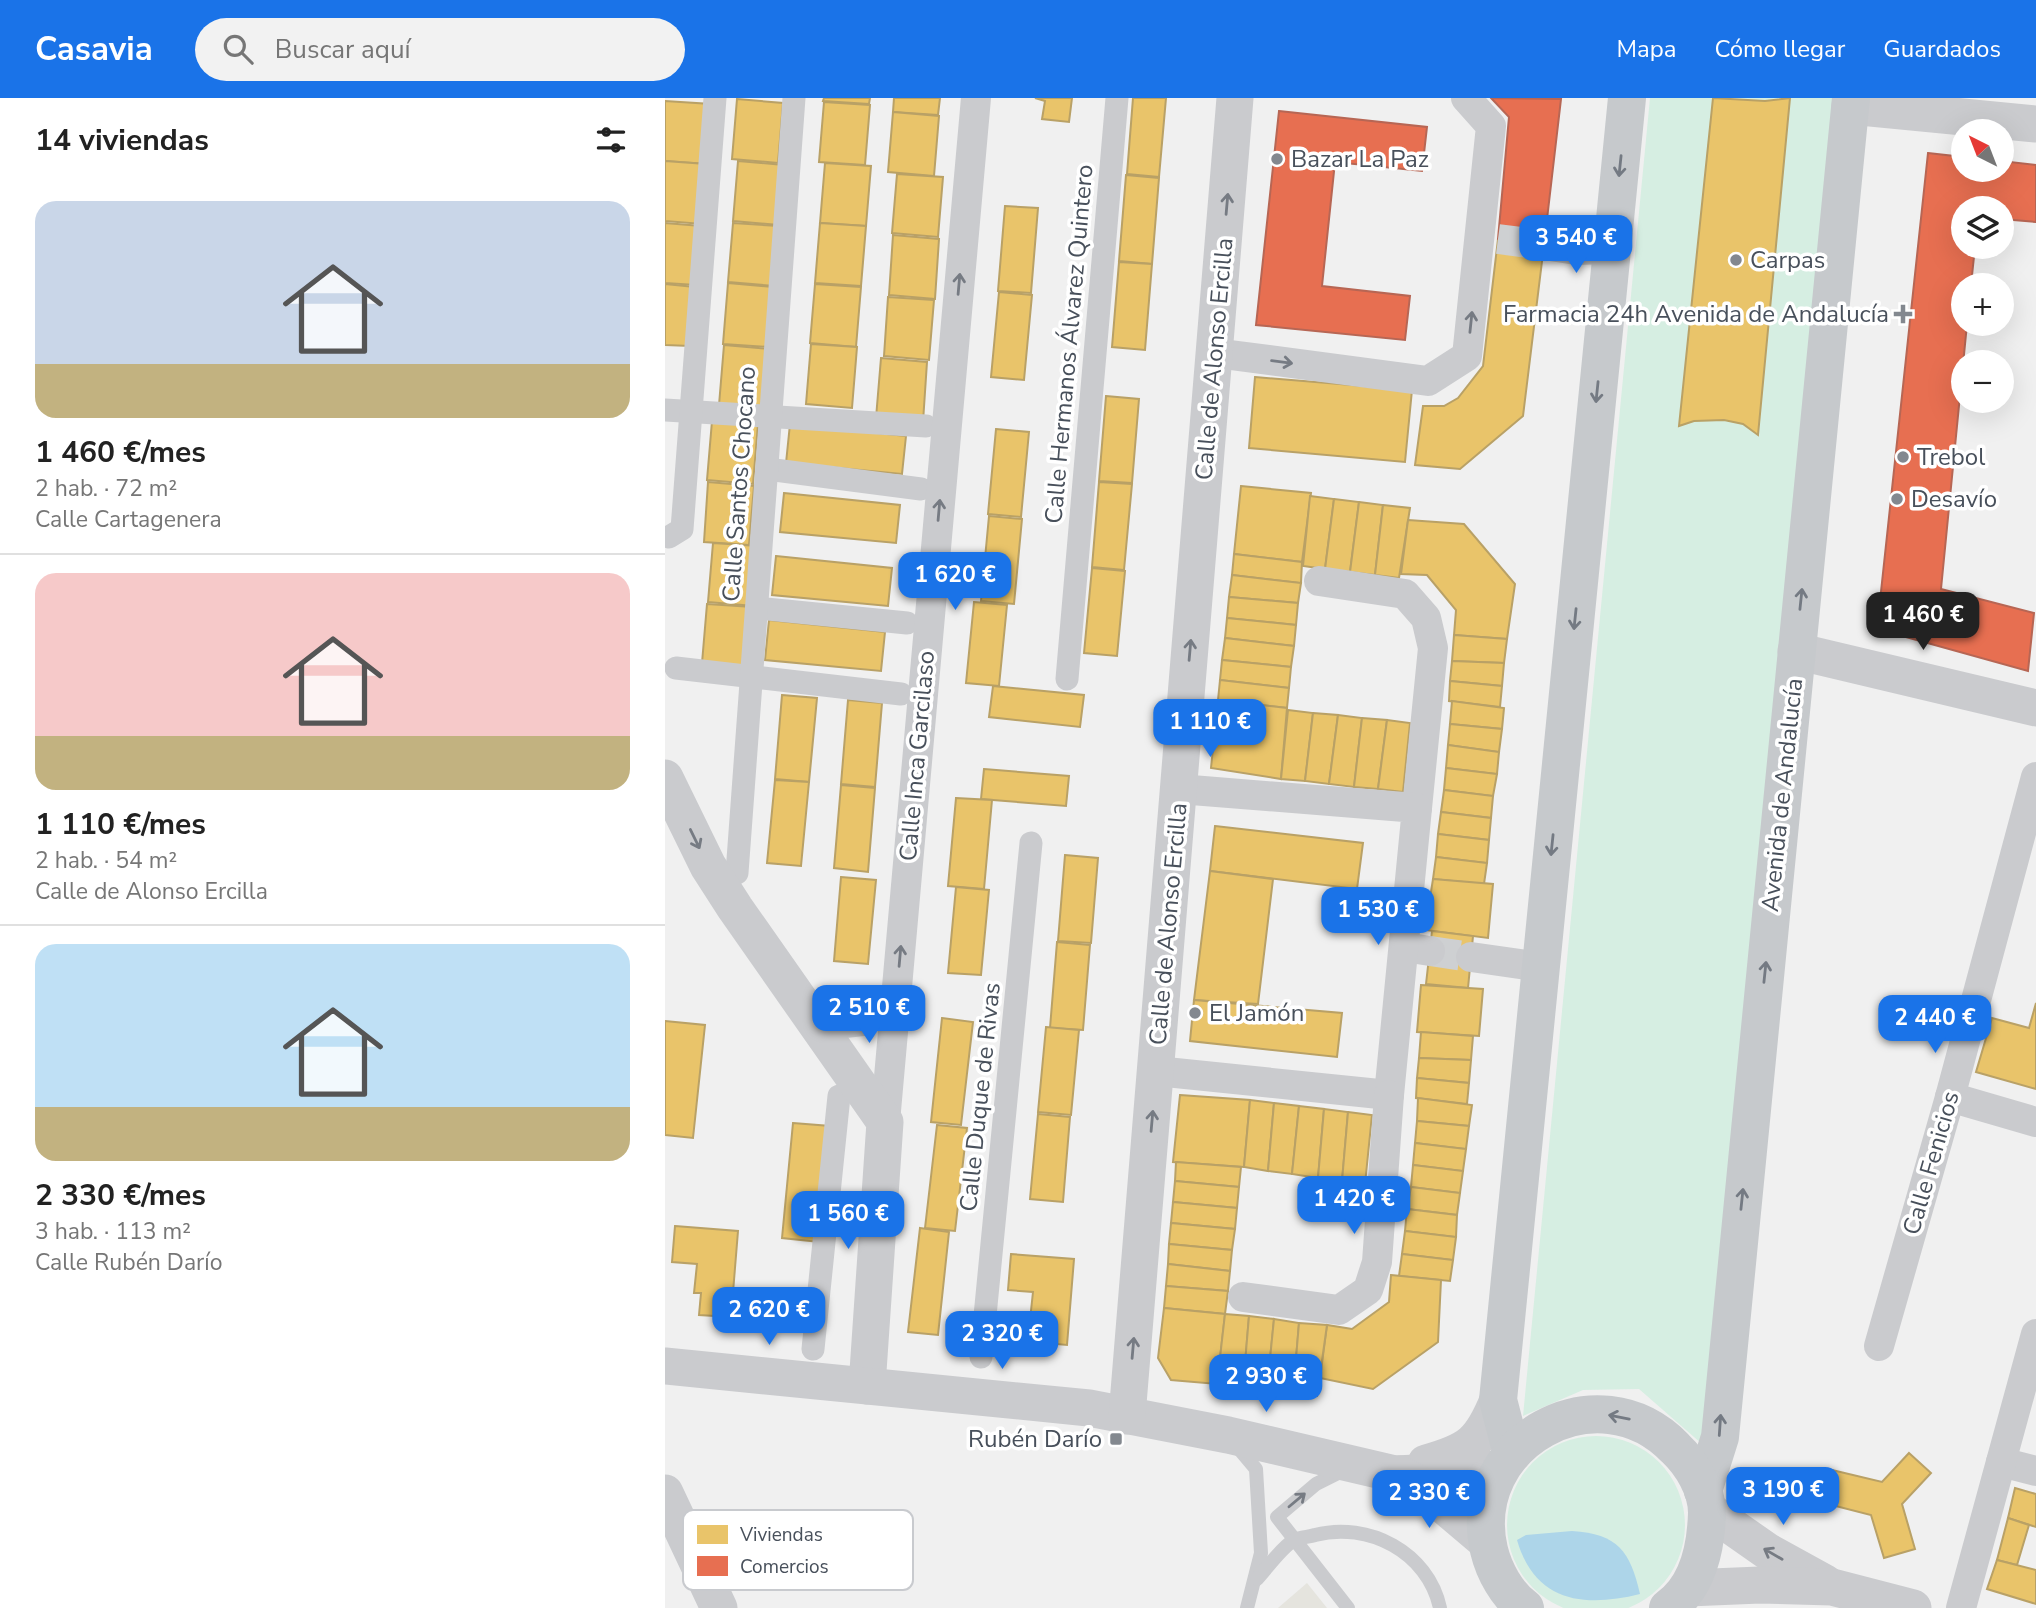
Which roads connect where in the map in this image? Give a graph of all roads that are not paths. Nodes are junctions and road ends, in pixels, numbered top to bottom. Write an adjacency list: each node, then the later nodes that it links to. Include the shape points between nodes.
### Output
1 (715, 98): 14 (street)
2 (795, 98): 15 (street, Calle Santos Chocano)
3 (976, 98): 37 (street, Calle Inca Garcilaso, one-way to 3)
4 (1117, 98): 26 (street, Calle Hermanos Álvarez Quintero)
5 (1235, 98): 12 (street, Calle de Alonso Ercilla, one-way to 5)
6 (1466, 98): 12 (street, one-way to 6, via 1428,381 1467,356 1489,237 1491,126)
7 (1627, 98): 11 (main road, one-way to 11)
8 (1851, 102): 9 (street); 23 (main road, Avenida de Andalucía, one-way to 8)
9 (2036, 124)
10 (1545, 245): 11 (street)
11 (1611, 249): 36 (main road, one-way to 36)
12 (1215, 353): 31 (street, Calle de Alonso Ercilla, one-way to 12)
13 (665, 410): 14 (street)
14 (691, 412): 15 (street); 19 (street, via 682,529)
15 (771, 417): 16 (street); 17 (street, Calle Santos Chocano)
16 (926, 426)
17 (767, 469): 18 (street); 21 (street, Calle Santos Chocano)
18 (921, 489)
19 (669, 537)
20 (1319, 580): 32 (street, via 1405,594 1426,618 1433,648)
21 (757, 608): 22 (street); 25 (street, Calle Santos Chocano)
22 (907, 623)
23 (1796, 651): 28 (street); 61 (main road, Avenida de Andalucía, one-way to 23, via 1720,1437)
24 (676, 668): 25 (street)
25 (752, 677): 27 (street); 34 (street, Calle Santos Chocano)
26 (1067, 679)
27 (901, 694)
28 (2036, 708)
29 (2036, 777): 42 (street, Calle Fenicios)
30 (665, 778): 38 (street, one-way to 38, via 708,866)
31 (1179, 789): 32 (street); 39 (street, Calle de Alonso Ercilla)
32 (1417, 808): 40 (street, via 1417,949)
33 (1031, 843): 49 (street, Calle Duque de Rivas)
34 (737, 873)
35 (1471, 957): 36 (street)
36 (1541, 967): 52 (main road)
37 (896, 998): 38 (street, via 863,1021); 43 (street, Calle Inca Garcilaso)
38 (817, 1026): 43 (street)
39 (1156, 1071): 40 (street); 53 (street, Calle de Alonso Ercilla, one-way to 39)
40 (1389, 1095): 45 (street, via 1377,1262 1368,1290 1339,1310)
41 (839, 1096): 48 (street)
42 (1950, 1097): 44 (street); 47 (street, Calle Fenicios)
43 (885, 1122): 51 (street)
44 (2036, 1122)
45 (1243, 1297)
46 (2036, 1335): 56 (street)
47 (1879, 1346)
48 (813, 1349)
49 (981, 1357)
50 (665, 1366): 51 (street)
51 (867, 1386): 53 (street, via 1089,1408)
52 (1498, 1400): 55 (main road); 59 (street, via 1484,1432 1468,1448)
53 (1127, 1416): 54 (street)
54 (1228, 1435): 57 (street); 65 (lane, via 1256,1469 1261,1553)
55 (1506, 1461): 59 (street); 61 (main road, one-way to 55, via 1688,1460 1664,1436 1635,1420 1601,1414 1568,1418 1537,1431); 64 (main road, via 1488,1505)
56 (2001, 1462): 58 (street); 75 (street)
57 (1357, 1464): 59 (street); 63 (lane, one-way to 57, via 1277,1517 1316,1484)
58 (2036, 1471)
59 (1399, 1474): 64 (street, via 1417,1483)
60 (665, 1493): 62 (street)
61 (1705, 1500): 66 (street, one-way to 61, via 1767,1551); 68 (main road, via 1705,1550)
62 (683, 1531)
63 (1294, 1540): 65 (lane); 71 (lane); 72 (lane, via 1331,1531 1381,1537 1421,1570)
64 (1491, 1575): 73 (main road)
65 (1257, 1579): 70 (lane)
66 (1832, 1587): 68 (street, via 1760,1585); 74 (street)
67 (711, 1590): 69 (street)
68 (1676, 1602)
69 (719, 1608)
70 (1248, 1608)
71 (1348, 1608)
72 (1440, 1608)
73 (1525, 1608)
74 (1913, 1608)
75 (1961, 1608)

